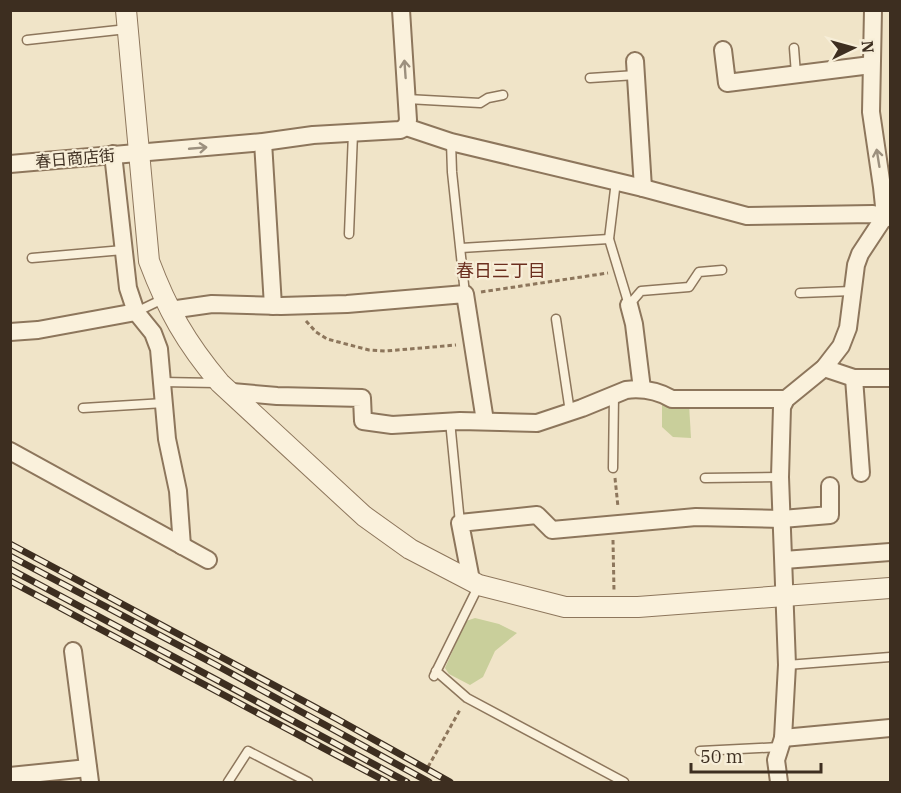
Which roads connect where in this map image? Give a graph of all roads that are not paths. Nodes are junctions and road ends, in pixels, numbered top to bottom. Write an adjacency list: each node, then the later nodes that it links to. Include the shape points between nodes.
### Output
1 (401, 10): 12 (street, one-way to 1)
2 (873, 10): 7 (street)
3 (126, 20): 4 (lane); 18 (street)
4 (27, 40)
5 (794, 48): 9 (lane)
6 (723, 50): 9 (street, via 727,83)
7 (872, 65): 9 (street); 22 (street, one-way to 7, via 871,112)
8 (636, 68): 10 (lane); 21 (street)
9 (796, 75)
10 (590, 78)
11 (503, 95): 12 (lane, via 480,103)
12 (406, 99): 13 (street)
13 (406, 127): 14 (street, 春日商店街); 16 (street)
14 (354, 133): 15 (street, 春日商店街); 23 (lane)
15 (263, 142): 18 (street, 春日商店街, one-way to 15); 34 (street)
16 (451, 142): 20 (street); 25 (lane)
17 (113, 154): 18 (street, 春日商店街); 19 (street, 春日商店街); 26 (street)
18 (140, 154): 32 (street, via 149,261)
19 (10, 164)
20 (616, 181): 21 (street); 24 (lane)
21 (643, 188): 22 (street, via 747,216)
22 (888, 217): 29 (street, via 860,254)
23 (350, 234)
24 (609, 239): 25 (lane); 33 (lane)
25 (461, 248): 31 (lane)
26 (123, 249): 27 (lane); 35 (street)
27 (32, 258)
28 (722, 270): 33 (lane, via 699,272 689,287 641,291)
29 (852, 291): 30 (lane); 38 (street, via 846,338)
30 (800, 293)
31 (465, 294): 34 (street); 50 (street)
32 (166, 305): 34 (street); 35 (lane); 42 (street, via 189,344)
33 (629, 305): 43 (street)
34 (273, 306)
35 (136, 312): 37 (street); 41 (street, via 153,333 159,349)
36 (556, 319): 48 (lane)
37 (10, 332)
38 (824, 368): 39 (street); 45 (street)
39 (854, 378): 40 (street); 53 (street)
40 (891, 378)
41 (162, 382): 42 (lane); 46 (street)
42 (226, 387): 49 (street, via 277,396 362,398 363,421 392,425); 63 (street, via 364,516 410,549)
43 (642, 389): 44 (street); 45 (street, via 672,399)
44 (614, 395): 48 (street); 52 (lane)
45 (786, 399): 54 (street, via 782,407)
46 (164, 403): 47 (lane); 59 (street)
47 (83, 408)
48 (570, 412): 50 (street, via 537,423)
49 (450, 421): 50 (street); 58 (lane)
50 (485, 422)
51 (10, 451): 59 (street)
52 (614, 468)
53 (861, 473)
54 (780, 477): 55 (lane); 57 (street)
55 (705, 478)
56 (830, 486): 57 (street, via 830,515)
57 (782, 519): 58 (street, via 696,517 552,530 537,515); 62 (street)
58 (460, 523): 63 (street)
59 (182, 546): 61 (street)
60 (891, 552): 62 (street)
61 (207, 560)
62 (784, 560): 65 (street)
63 (475, 582): 65 (street, via 565,607); 76 (lane, via 435,674 467,698)
64 (891, 588): 65 (street)
65 (785, 597): 68 (street)
66 (73, 651): 72 (street)
67 (891, 657): 68 (lane)
68 (788, 665): 70 (street)
69 (891, 728): 70 (street)
70 (781, 743): 71 (lane); 77 (street, via 776,760)
71 (700, 751)
72 (89, 775): 73 (street)
73 (10, 776)
74 (228, 783): 75 (lane, via 248,751)
75 (308, 783)
76 (624, 783)
77 (779, 783)

